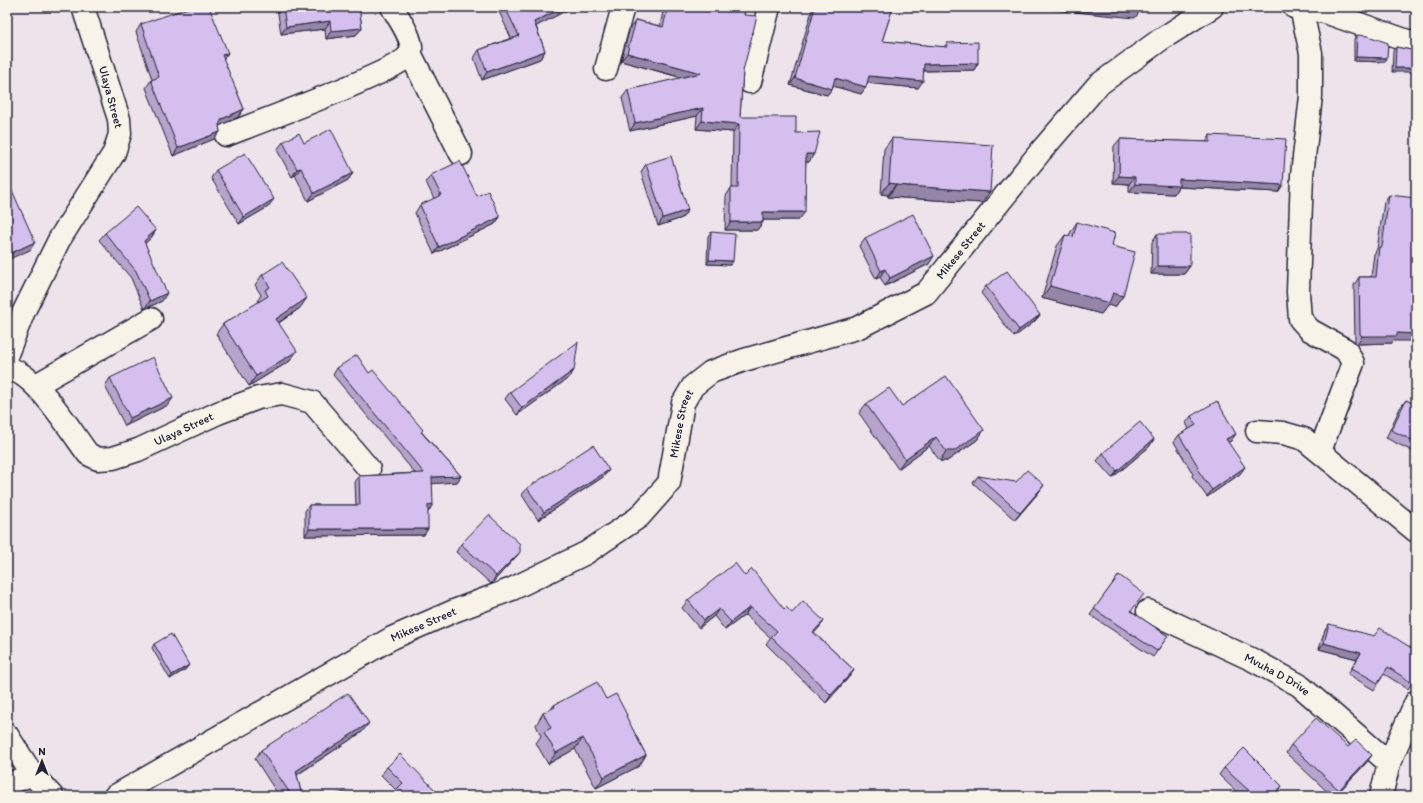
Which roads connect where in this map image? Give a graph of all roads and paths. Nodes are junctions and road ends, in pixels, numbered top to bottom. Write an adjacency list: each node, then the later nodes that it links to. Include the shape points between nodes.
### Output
1 (83, 7): 15 (street, Ulaya Street, via 119,119 120,134 114,153 59,240 24,311)
2 (623, 7): 10 (street)
3 (769, 7): 11 (street)
4 (1212, 7): 29 (street, Mikese Street, via 1160,40 1098,85 926,293 857,328 744,360 712,372 693,386 683,403 668,484 639,517 580,556 512,589 392,638)
5 (1298, 8): 7 (street); 19 (street, via 1311,53 1311,96 1302,175 1298,292 1300,318 1310,330 1346,350 1353,363)
6 (398, 9): 9 (street, via 410,38)
7 (1327, 10): 8 (street)
8 (1416, 44)
9 (410, 53): 12 (street, via 395,66); 13 (street)
10 (606, 68)
11 (750, 82)
12 (226, 135)
13 (461, 154)
14 (151, 319): 17 (street)
15 (7, 354)
16 (7, 368): 17 (street, Ulaya Street, via 17,369)
17 (36, 385): 20 (street, Ulaya Street, via 88,454 98,459 113,458 138,450 218,413 258,398 282,394 312,402)
18 (1257, 430): 19 (street, via 1283,433 1304,440)
19 (1320, 451): 21 (street)
20 (368, 469)
21 (1416, 531)
22 (1148, 611): 25 (street, Mvuha D Drive, via 1253,660 1299,685)
23 (1416, 702): 25 (street)
24 (7, 735): 26 (street)
25 (1389, 763): 30 (street)
26 (32, 774): 27 (street); 28 (street)
27 (7, 785)
28 (52, 796)
29 (115, 796)
30 (1381, 796)

